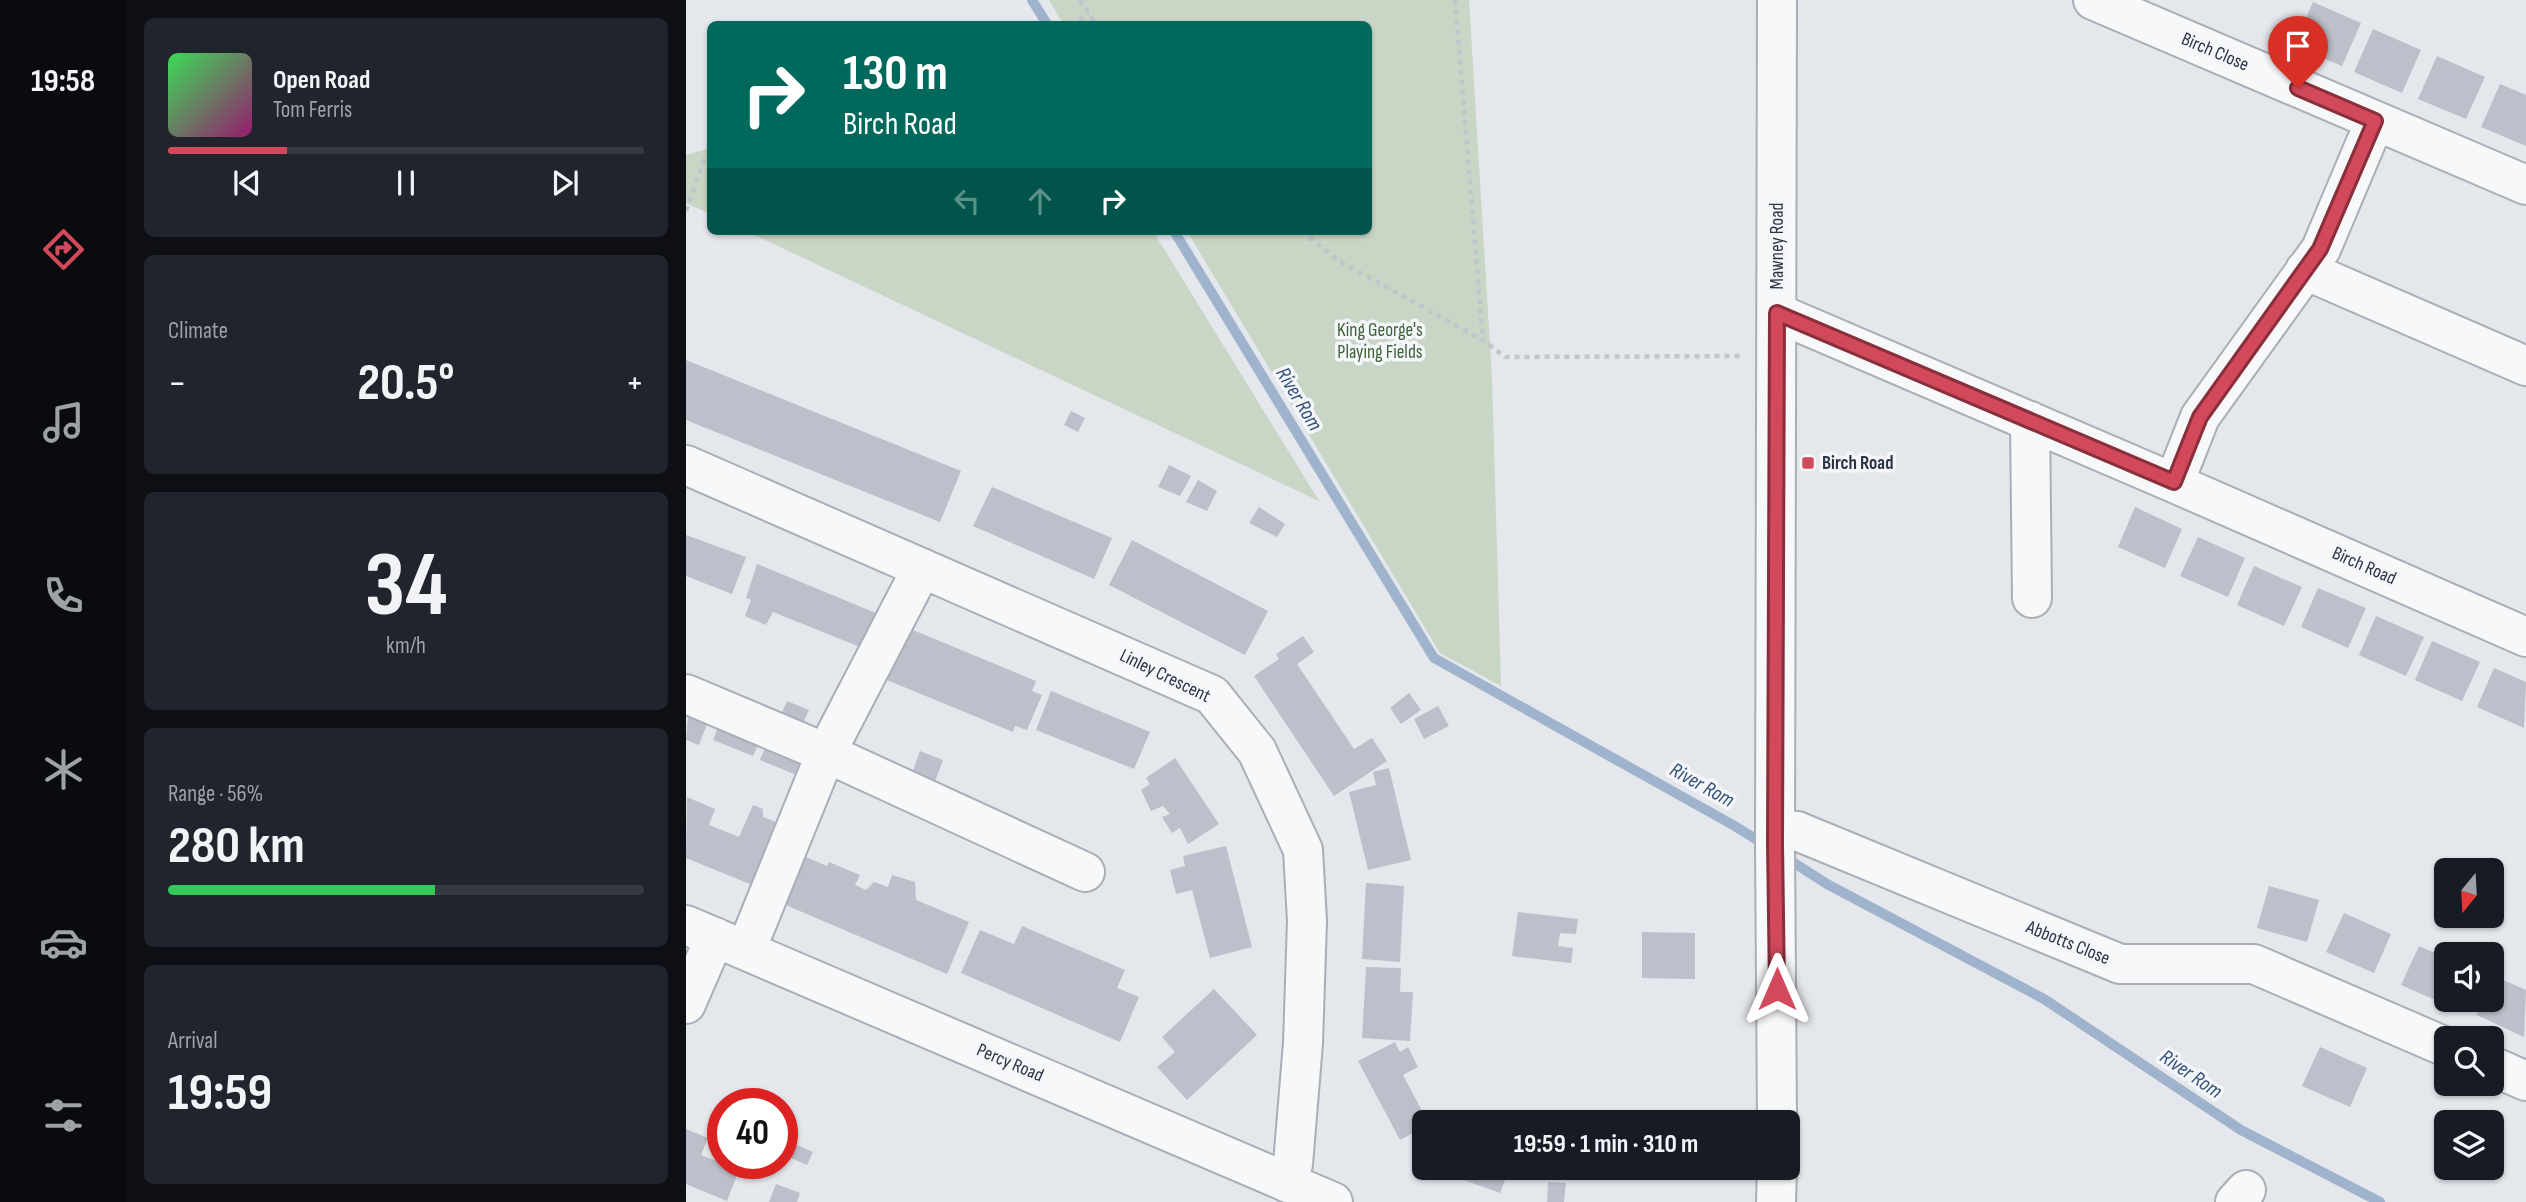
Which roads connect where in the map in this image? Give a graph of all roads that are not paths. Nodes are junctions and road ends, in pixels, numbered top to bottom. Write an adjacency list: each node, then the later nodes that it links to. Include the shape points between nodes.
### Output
1 (1777, 0): 6 (street, Mawney Road)
2 (2093, 0): 3 (street, Birch Close)
3 (2375, 121): 4 (street, Birch Close); 5 (street, via 2320,249)
4 (2526, 185)
5 (2305, 270): 7 (street); 10 (street, via 2200,417)
6 (1777, 313): 8 (street, Birch Road); 16 (street, Mawney Road)
7 (2526, 366)
8 (2030, 421): 10 (street, Birch Road); 12 (street)
9 (686, 465): 11 (street, Linley Crescent)
10 (2174, 482): 13 (street, Birch Road)
11 (922, 568): 15 (street); 25 (street, Linley Crescent, via 1212,695 1257,751 1303,850 1307,921 1303,1043)
12 (2032, 598)
13 (2526, 637)
14 (686, 694): 15 (street)
15 (826, 753): 17 (street); 18 (street)
16 (1775, 836): 20 (street, Abbotts Close, via 1797,831 2120,964 2253,964); 23 (street, Mawney Road)
17 (1085, 872)
18 (716, 937): 19 (street); 25 (street, Percy Road)
19 (686, 1004)
20 (2434, 1042)
21 (2504, 1071): 22 (street)
22 (2526, 1081)
23 (1777, 1110)
24 (1777, 1180): 27 (street)
25 (1288, 1184): 26 (street, Percy Road)
26 (1333, 1202)
27 (1776, 1202)

